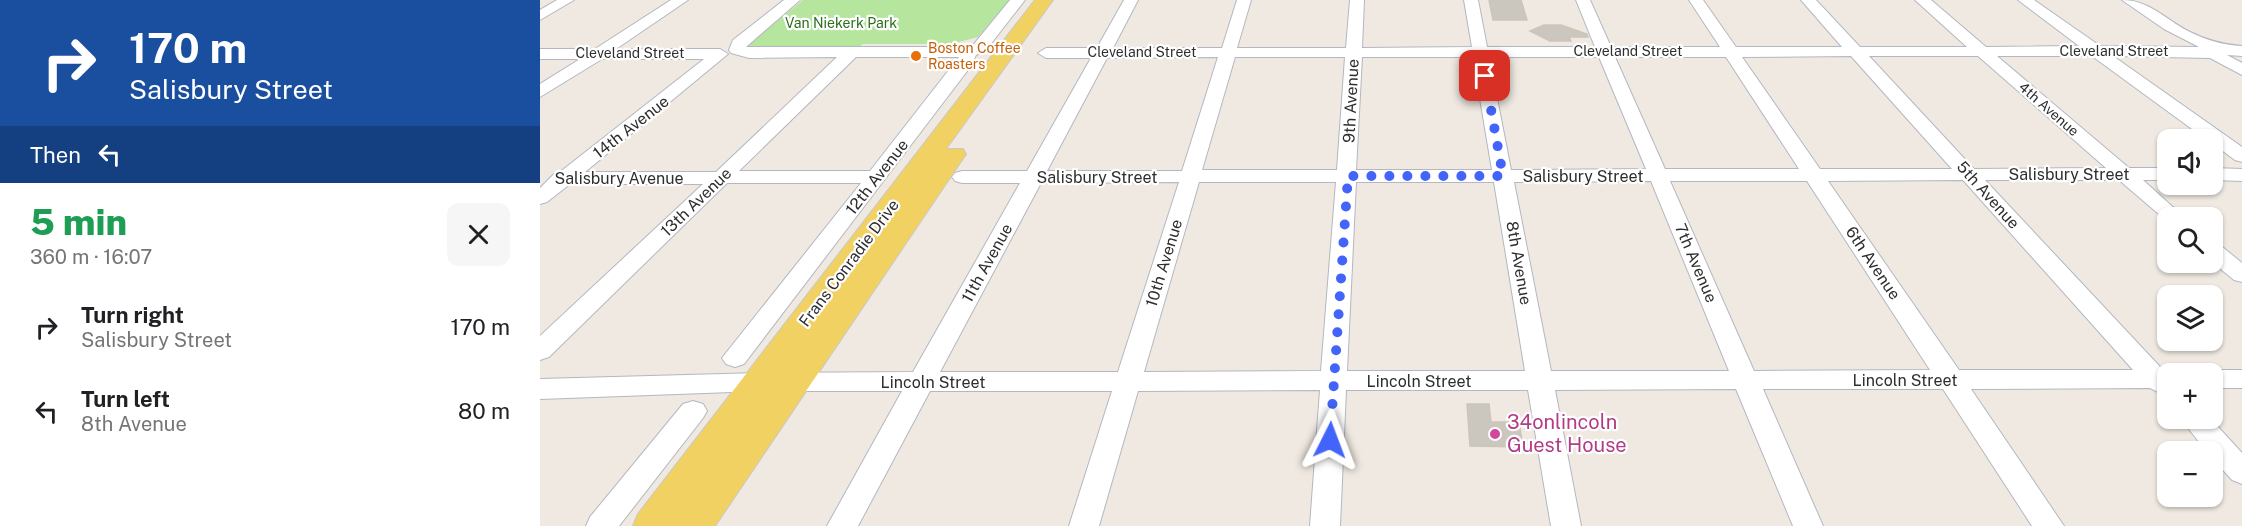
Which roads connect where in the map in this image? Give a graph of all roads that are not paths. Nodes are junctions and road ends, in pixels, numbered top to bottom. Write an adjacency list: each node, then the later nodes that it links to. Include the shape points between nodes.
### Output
1 (567, 0): 17 (street)
2 (681, 0): 31 (street)
3 (793, 0): 26 (street, 14th Avenue)
4 (1018, 0): 27 (street, 12th Avenue, via 980,47)
5 (1044, 0): 59 (main road, Frans Conradie Drive)
6 (1062, 0): 59 (main road, Frans Conradie Drive)
7 (1131, 0): 28 (street, 11th Avenue)
8 (1244, 0): 29 (street, 10th Avenue)
9 (1357, 0): 30 (street, 9th Avenue)
10 (1471, 0): 18 (street, 8th Avenue)
11 (1583, 0): 19 (street, 7th Avenue)
12 (1696, 0): 20 (street, 6th Avenue)
13 (1808, 0): 21 (street, 5th Avenue)
14 (1922, 0): 22 (street, 4th Avenue)
15 (2025, 0): 23 (street)
16 (2130, 0): 24 (street)
17 (540, 16)
18 (1480, 51): 19 (street, Cleveland Street); 30 (street, Cleveland Street); 45 (street, 8th Avenue)
19 (1605, 51): 20 (street, Cleveland Street); 46 (street, 7th Avenue)
20 (1731, 51): 21 (street, Cleveland Street); 41 (street, 6th Avenue)
21 (1855, 51): 22 (street, Cleveland Street); 42 (street, 5th Avenue)
22 (1982, 51): 23 (street, Cleveland Street); 38 (street, 4th Avenue)
23 (2096, 51): 24 (street, Cleveland Street); 37 (street)
24 (2212, 51): 25 (street, Cleveland Street); 35 (street)
25 (2242, 51)
26 (728, 52): 31 (street, Cleveland Street); 32 (street, Cleveland Street); 52 (street, 14th Avenue)
27 (969, 52): 32 (street, Cleveland Street); 47 (street, 12th Avenue, via 965,63)
28 (1102, 52): 29 (street, Cleveland Street); 33 (street, Cleveland Street); 49 (street, 11th Avenue)
29 (1228, 52): 30 (street, Cleveland Street); 50 (street, 10th Avenue)
30 (1353, 52): 44 (street, 9th Avenue)
31 (599, 53): 34 (street, Cleveland Street); 36 (street)
32 (851, 53): 53 (street, 13th Avenue)
33 (1046, 53)
34 (540, 54)
35 (2242, 70)
36 (540, 92)
37 (2242, 156)
38 (2125, 174): 39 (street, Salisbury Street); 42 (street, Salisbury Street); 55 (street, 4th Avenue)
39 (2157, 174)
40 (2223, 174): 43 (street)
41 (1815, 175): 42 (street, Salisbury Street); 46 (street, Salisbury Street); 61 (street, 6th Avenue)
42 (1970, 175): 60 (street, 5th Avenue)
43 (2242, 175)
44 (1348, 176): 45 (street, Salisbury Street); 50 (street, Salisbury Street); 66 (street, 9th Avenue)
45 (1503, 176): 46 (street, Salisbury Street); 67 (street, 8th Avenue)
46 (1659, 176): 65 (street, 7th Avenue)
47 (878, 177): 53 (street, Salisbury Avenue); 59 (street, 12th Avenue)
48 (962, 177): 49 (street, Salisbury Street)
49 (1034, 177): 50 (street, Salisbury Street); 68 (street, 11th Avenue)
50 (1191, 177): 69 (street, 10th Avenue)
51 (540, 178): 52 (street, Salisbury Avenue)
52 (565, 178): 53 (street, Salisbury Avenue); 54 (street, 14th Avenue)
53 (722, 178): 58 (street, 13th Avenue)
54 (540, 198)
55 (2162, 207)
56 (2223, 259): 57 (street)
57 (2242, 275)
58 (540, 351)
59 (763, 374): 68 (street, Lincoln Street); 71 (street, Lincoln Street); 77 (main road, Frans Conradie Drive); 78 (main road, Frans Conradie Drive)
60 (2157, 375)
61 (1950, 379): 65 (street, Lincoln Street); 70 (street, Lincoln Street); 84 (street, 6th Avenue)
62 (2223, 379): 63 (street)
63 (2242, 379)
64 (540, 380): 71 (street, Lincoln Street, via 577,380)
65 (1746, 380): 67 (street, Lincoln Street); 83 (street, 7th Avenue)
66 (1333, 381): 67 (street, Lincoln Street); 69 (street, Lincoln Street); 81 (street, 9th Avenue)
67 (1540, 381): 82 (street, 8th Avenue)
68 (921, 382): 69 (street, Lincoln Street); 79 (street, 11th Avenue)
69 (1127, 382): 80 (street, 10th Avenue)
70 (2157, 383)
71 (599, 386): 72 (street, Lincoln Street)
72 (540, 389)
73 (693, 411): 76 (street)
74 (2203, 429): 75 (street)
75 (2242, 472)
76 (601, 526)
77 (652, 526)
78 (693, 526)
79 (842, 526)
80 (1084, 526)
81 (1325, 526)
82 (1566, 526)
83 (1808, 526)
84 (2049, 526)

